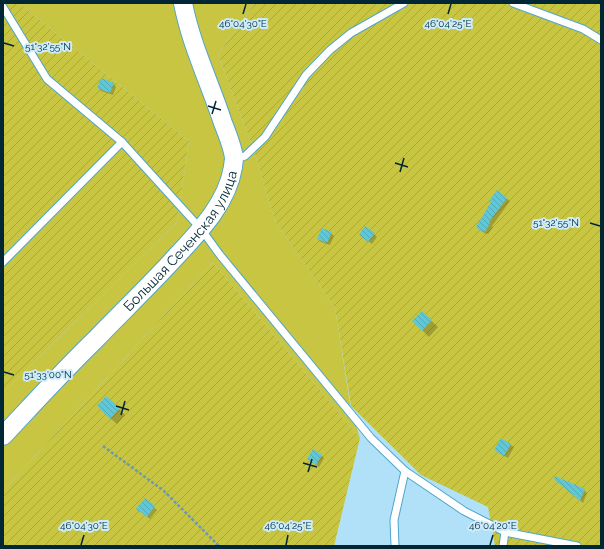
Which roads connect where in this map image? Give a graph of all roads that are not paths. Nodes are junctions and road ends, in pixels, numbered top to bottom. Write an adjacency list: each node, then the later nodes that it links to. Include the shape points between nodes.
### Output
1 (183, 3): 7 (street, Большая Сеченская улица, via 189,30)
2 (404, 3): 7 (lane, via 351,32 330,50 306,75 265,137 245,156)
3 (513, 3): 5 (lane, via 583,29)
4 (3, 7): 6 (lane, via 47,79)
5 (601, 40)
6 (122, 142): 8 (lane); 9 (lane)
7 (234, 159): 8 (street, Большая Сеченская улица, via 225,194)
8 (201, 229): 10 (street, Большая Сеченская улица); 11 (lane, via 371,438)
9 (3, 262)
10 (3, 436)
11 (405, 471): 12 (lane, via 464,511); 13 (lane, via 394,520)
12 (505, 532): 14 (lane); 15 (lane)
13 (395, 546)
14 (504, 546)
15 (577, 546)

